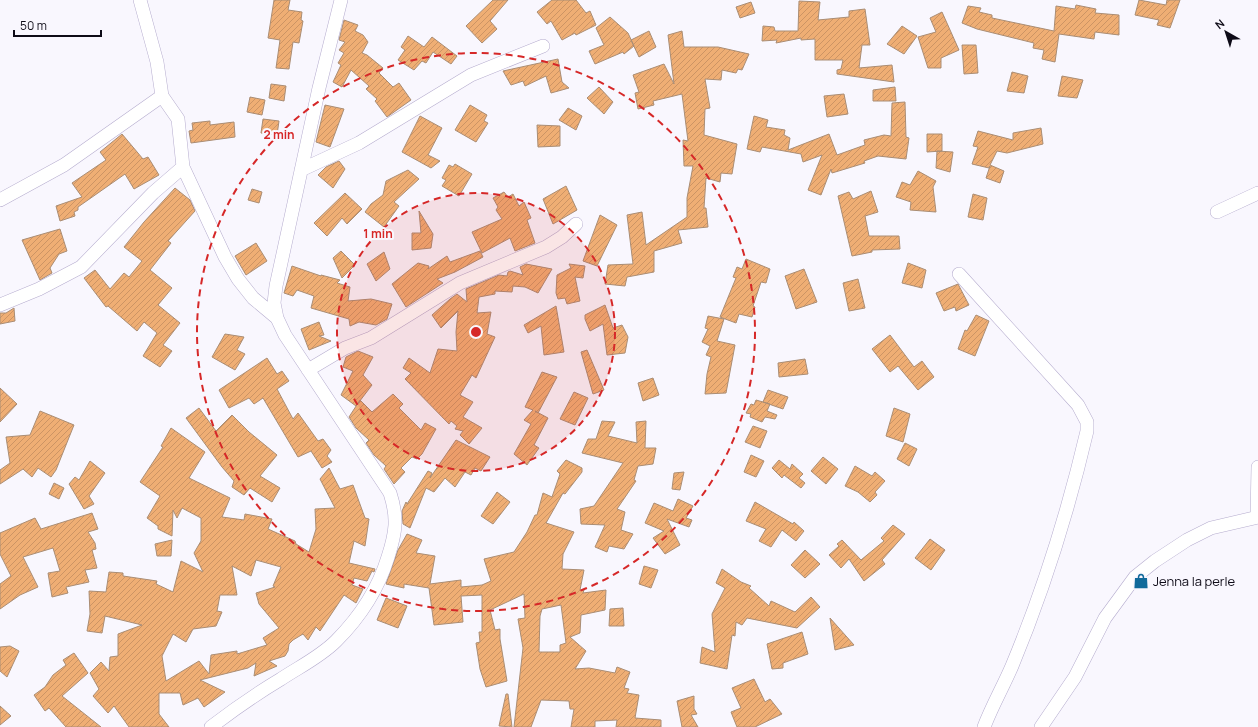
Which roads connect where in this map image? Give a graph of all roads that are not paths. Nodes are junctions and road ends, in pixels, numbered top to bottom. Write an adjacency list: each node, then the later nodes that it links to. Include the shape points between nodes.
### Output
1 (140, 0): 4 (street, via 157,62)
2 (341, 0): 6 (street)
3 (543, 46): 6 (street, via 471,75 359,143)
4 (162, 96): 5 (street, via 178,119); 8 (street, via 64,165)
5 (183, 166): 12 (street, via 81,267); 13 (street, via 225,257 238,279 253,298)
6 (301, 170): 13 (street, via 276,286 274,303)
7 (1258, 194): 9 (street)
8 (0, 200)
9 (1217, 212)
10 (576, 224): 14 (street, via 546,247 460,283 371,338 345,348)
11 (959, 274): 18 (street, via 1078,405 1087,422 1066,516 1011,667)
12 (0, 305)
13 (277, 318): 14 (street)
14 (308, 370): 17 (street, via 390,493 396,511 390,552 367,605 335,642)
15 (1258, 467): 16 (street)
16 (1258, 517): 19 (street, via 1212,528 1188,540 1135,577 1105,618 1075,677)
17 (211, 727)
18 (984, 727)
19 (1041, 727)

